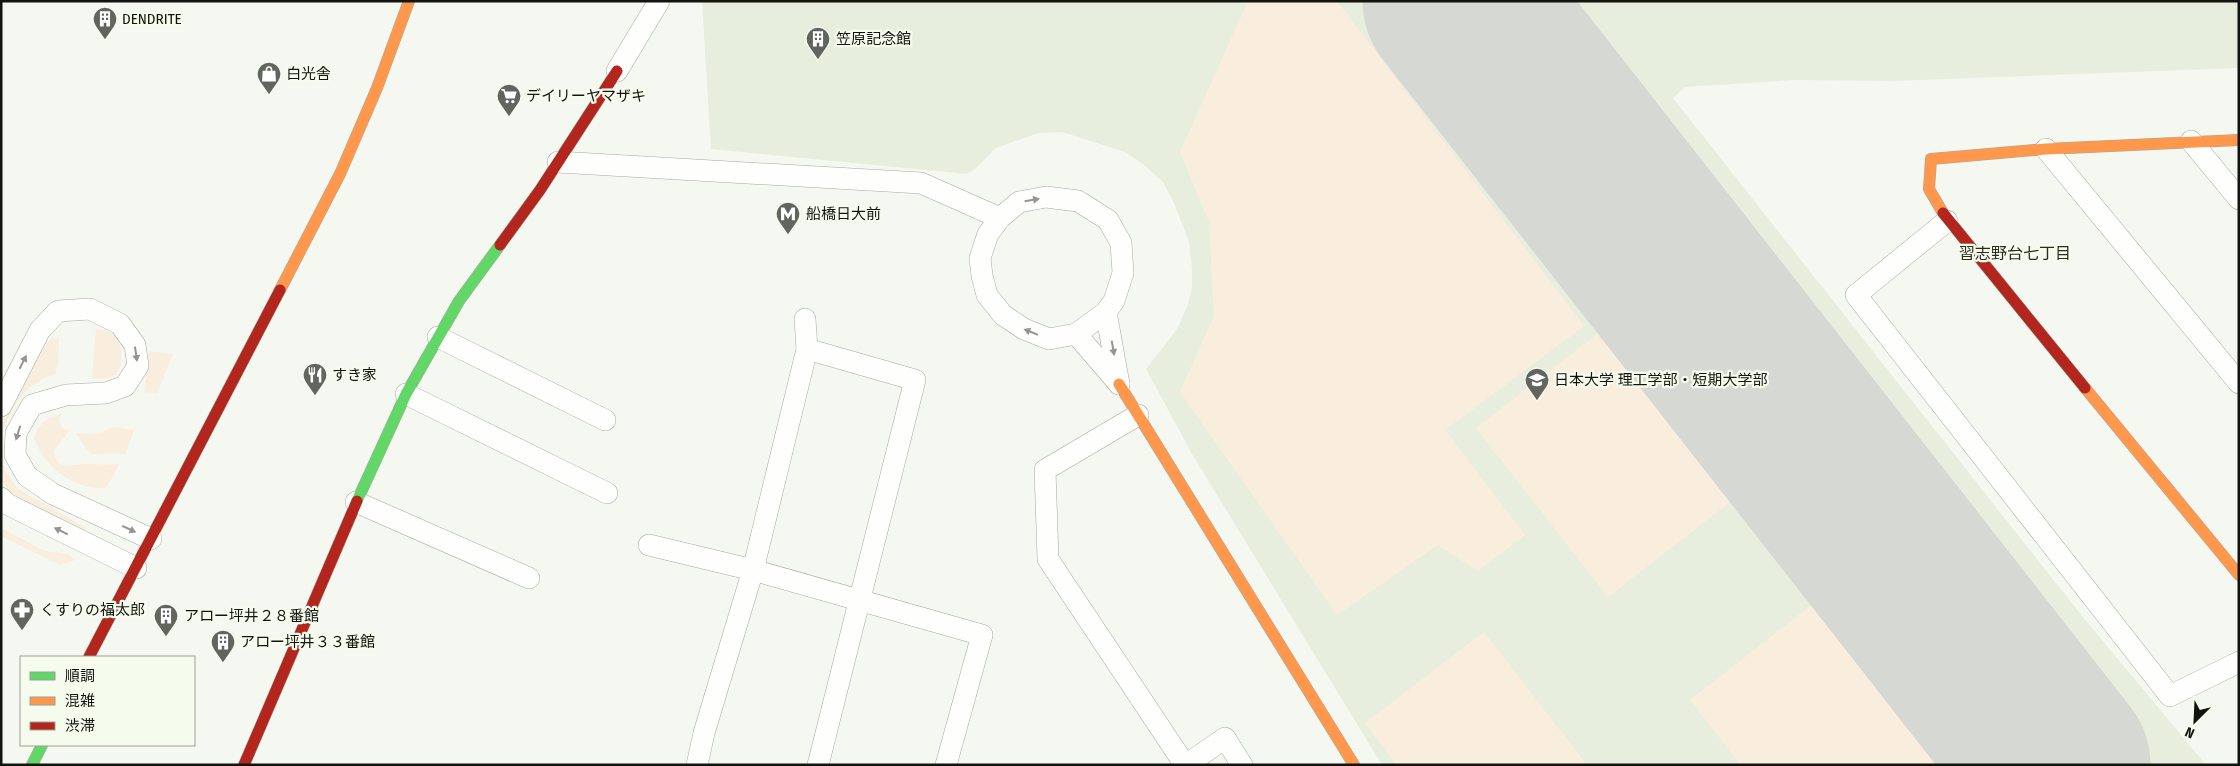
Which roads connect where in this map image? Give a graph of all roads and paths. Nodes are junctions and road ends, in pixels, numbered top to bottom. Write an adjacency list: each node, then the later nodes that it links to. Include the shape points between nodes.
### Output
1 (409, 1): 25 (street, via 377,88 340,174)
2 (659, 1): 3 (street)
3 (617, 70): 7 (street)
4 (2239, 140): 5 (street)
5 (2191, 141): 6 (street); 8 (street)
6 (2046, 148): 10 (street, via 1930,158 1929,188); 16 (street)
7 (558, 162): 9 (street, via 921,183); 14 (street, via 459,301)
8 (2239, 199)
9 (1000, 218): 11 (street, one-way to 11, via 1019,202 1046,198 1078,201 1108,220 1121,243 1123,272 1114,302); 13 (street, one-way to 9, via 1049,339 1024,329 1002,315 987,295 980,258 988,234)
10 (1947, 221): 29 (street); 33 (street, via 1856,295 2170,696)
11 (1106, 312): 13 (street); 17 (street, one-way to 17)
12 (805, 319): 15 (street)
13 (1076, 334): 17 (street)
14 (438, 337): 18 (street); 21 (street)
15 (807, 349): 28 (street); 31 (street, via 915,380)
16 (2239, 383)
17 (1119, 384): 20 (street)
18 (406, 394): 22 (street); 24 (street)
19 (1, 406): 25 (street, one-way to 25, via 40,330 58,311 90,309 120,324 134,345 138,366 125,386 106,393 66,395 32,405 16,433 15,455 27,476 53,494)
20 (1138, 415): 40 (street, via 1045,470 1048,560); 42 (street)
21 (605, 420)
22 (607, 493)
23 (1, 498): 27 (street, one-way to 23, via 7,504)
24 (356, 502): 30 (street); 36 (street)
25 (151, 539): 27 (street)
26 (649, 544): 28 (street)
27 (136, 568): 32 (street)
28 (753, 570): 31 (street); 37 (street)
29 (2239, 575)
30 (529, 578)
31 (860, 599): 38 (street); 39 (street, via 982,635)
32 (90, 656)
33 (2239, 662)
34 (42, 746): 35 (street)
35 (32, 765)
36 (244, 765)
37 (697, 765)
38 (818, 765)
39 (946, 765)
40 (1186, 765): 41 (street, via 1225,738)
41 (1242, 765)
42 (1354, 765)

